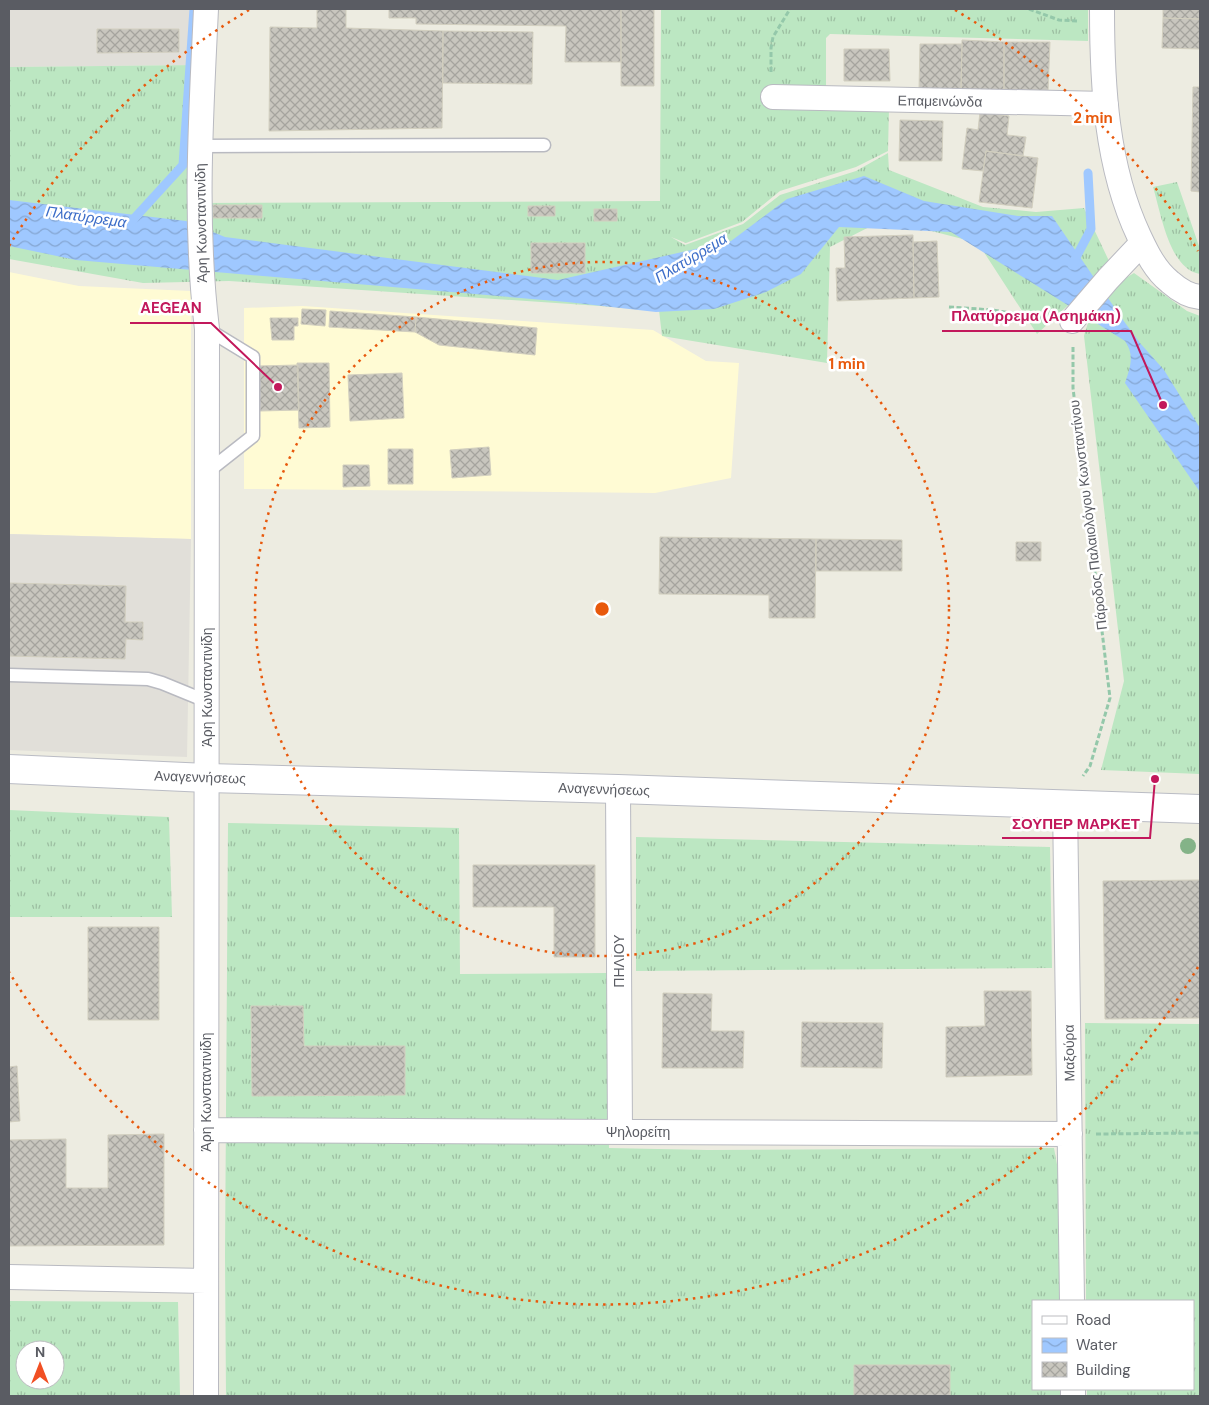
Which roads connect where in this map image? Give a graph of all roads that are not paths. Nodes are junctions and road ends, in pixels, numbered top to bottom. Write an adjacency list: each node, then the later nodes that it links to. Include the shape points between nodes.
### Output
1 (206, 9): 6 (street, Άρη Κωνσταντινίδη)
2 (1102, 15): 4 (street)
3 (774, 97): 4 (street, Επαμεινώνδα)
4 (1106, 104): 7 (street, via 1117,175)
5 (544, 145): 6 (lane)
6 (200, 146): 10 (street, Άρη Κωνσταντινίδη, via 199,203)
7 (1142, 243): 8 (street, via 1164,277 1182,291); 9 (street)
8 (1200, 296)
9 (1072, 321)
10 (207, 329): 11 (street, Άρη Κωνσταντινίδη); 11 (lane, via 253,357 253,436)
11 (206, 472): 13 (street, Άρη Κωνσταντινίδη)
12 (9, 675): 13 (lane, via 148,679)
13 (206, 701): 15 (street, Άρη Κωνσταντινίδη)
14 (9, 769): 15 (main road, Αναγεννήσεως)
15 (207, 778): 16 (main road, Αναγεννήσεως); 19 (street, Άρη Κωνσταντινίδη)
16 (618, 789): 17 (main road, Αναγεννήσεως); 20 (street, ΠΗΛΙΟΥ)
17 (1065, 804): 18 (main road, Αναγεννήσεως); 21 (street, Μαξούρα)
18 (1200, 809)
19 (206, 1130): 20 (street, Ψηλορείτη); 23 (street, Άρη Κωνσταντινίδη)
20 (620, 1132): 21 (street, Ψηλορείτη)
21 (1070, 1134): 24 (street, Μαξούρα)
22 (9, 1277): 23 (street)
23 (206, 1281): 25 (street, Άρη Κωνσταντινίδη)
24 (1072, 1300)
25 (206, 1396)

